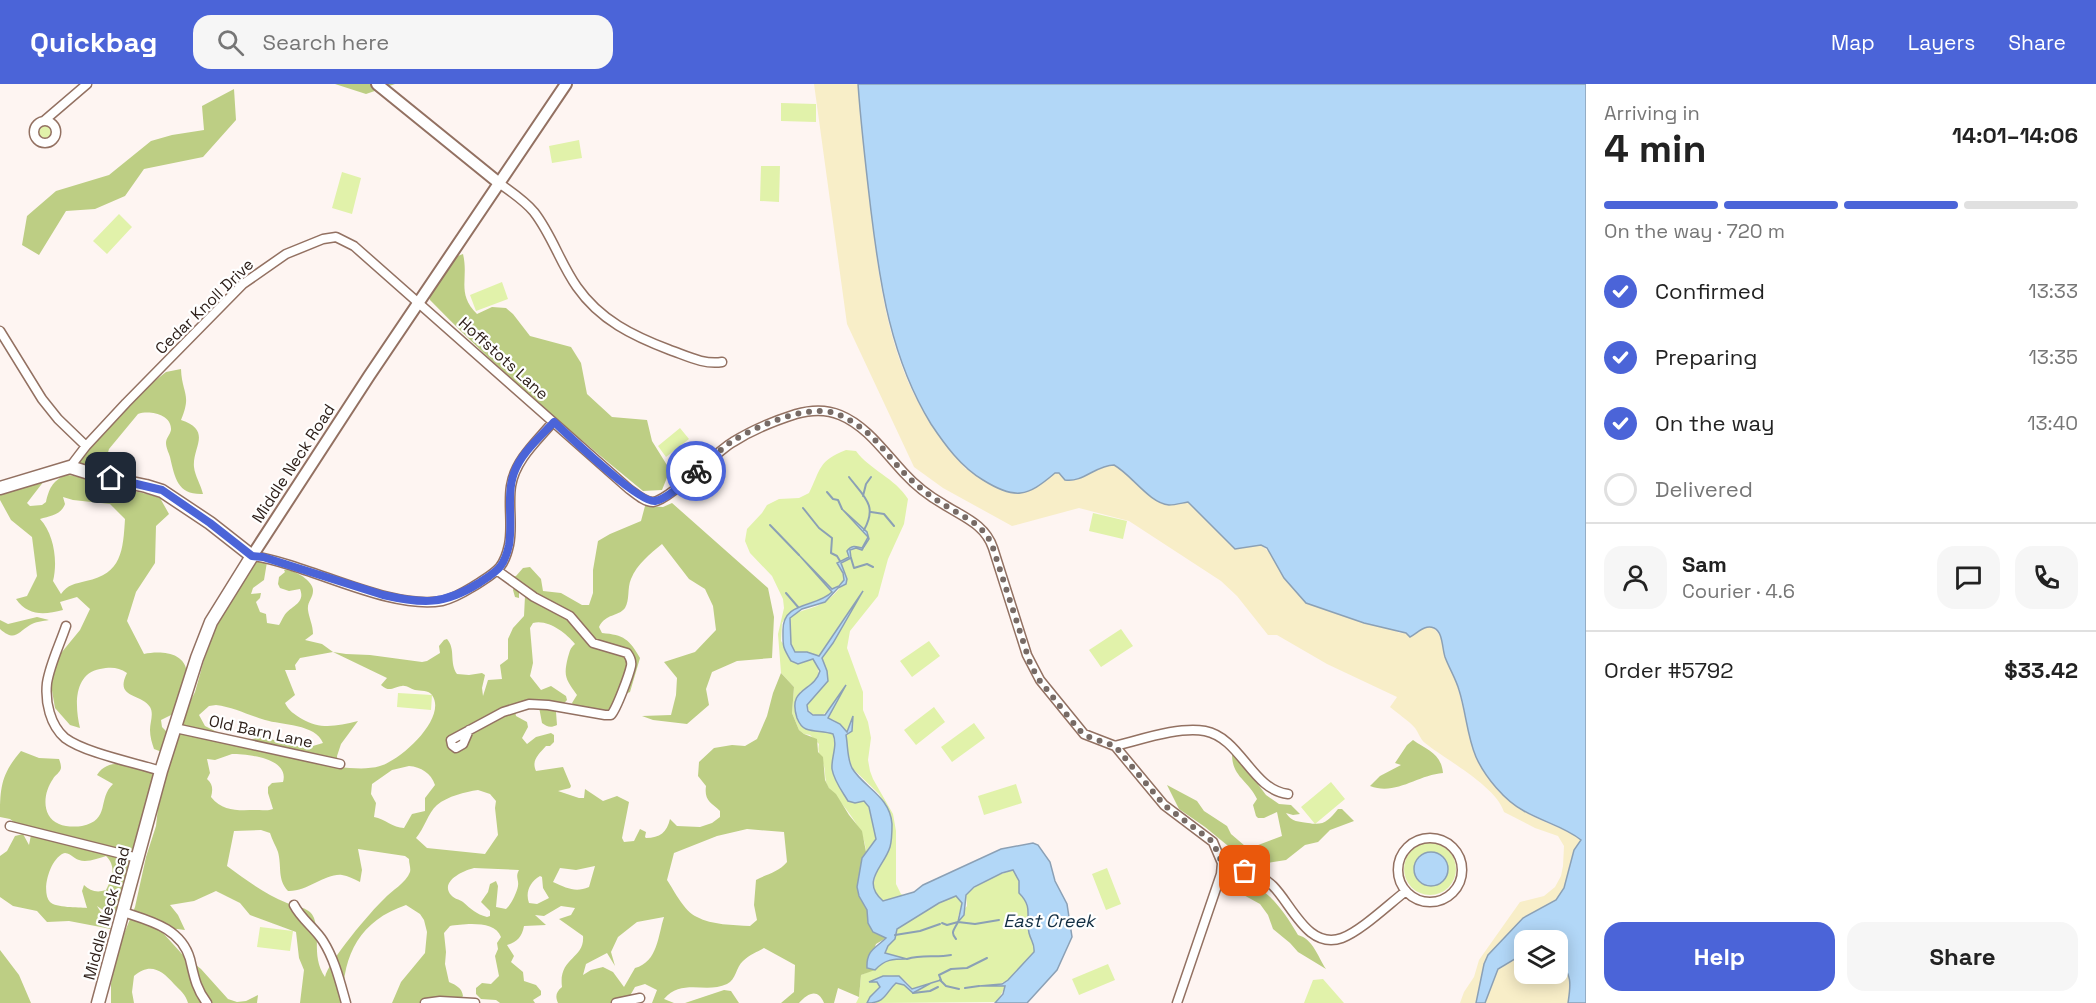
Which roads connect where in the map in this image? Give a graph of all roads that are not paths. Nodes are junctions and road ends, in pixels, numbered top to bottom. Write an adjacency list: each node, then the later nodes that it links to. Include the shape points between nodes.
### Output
1 (87, 84): 4 (street)
2 (377, 84): 5 (street)
3 (566, 84): 5 (street, Middle Neck Road)
4 (45, 120)
5 (499, 183): 6 (street, Middle Neck Road); 8 (street, via 532,210 578,289 611,322 648,342 713,364)
6 (418, 302): 9 (street, Hoffstots Lane); 10 (street, Cedar Knoll Drive, via 344,239 323,239 286,254 243,284); 13 (street, Middle Neck Road)
7 (0, 331): 10 (street, via 42,399)
8 (722, 362)
9 (554, 422): 14 (street, via 515,471 509,546); 18 (street, Hoffstots Lane, via 629,489 652,502 672,491 732,442 760,428 813,411 832,412 850,420 916,484 986,532 1026,655 1040,681 1083,734)
10 (86, 446): 11 (street, Cedar Knoll Drive)
11 (70, 467): 12 (main road); 13 (main road, via 162,490)
12 (0, 488)
13 (252, 556): 14 (street, via 419,602 458,596); 16 (main road, Middle Neck Road, via 211,622)
14 (498, 571): 17 (street, via 570,616 593,643 627,652 631,667 611,715 529,704)
15 (66, 626): 20 (street, via 47,683 49,711 58,730 71,741 95,751)
16 (176, 728): 19 (street, Old Barn Lane); 20 (main road, Middle Neck Road)
17 (469, 730)
18 (1115, 746): 21 (street, via 1203,730 1229,745 1270,788); 24 (street, Hoffstots Lane, via 1164,805 1213,842)
19 (340, 764)
20 (161, 771): 23 (main road, Middle Neck Road)
21 (1288, 794)
22 (10, 826): 23 (street)
23 (138, 858): 27 (main road, Middle Neck Road)
24 (1222, 863): 25 (street, via 1272,885 1299,920 1317,937 1329,940 1342,938); 35 (street)
25 (1406, 891): 25 (street, via 1424,902 1445,899 1453,892 1459,884 1462,862 1450,844 1431,837 1420,839 1404,851 1398,871)
26 (294, 904): 31 (street, via 332,959)
27 (123, 912): 29 (main road, Middle Neck Road); 30 (street, via 158,923 177,937 187,953 194,982)
28 (640, 998): 34 (street)
29 (98, 1003)
30 (207, 1003)
31 (346, 1003)
32 (425, 1003): 33 (street)
33 (475, 1003)
34 (616, 1003)
35 (1177, 1003)

